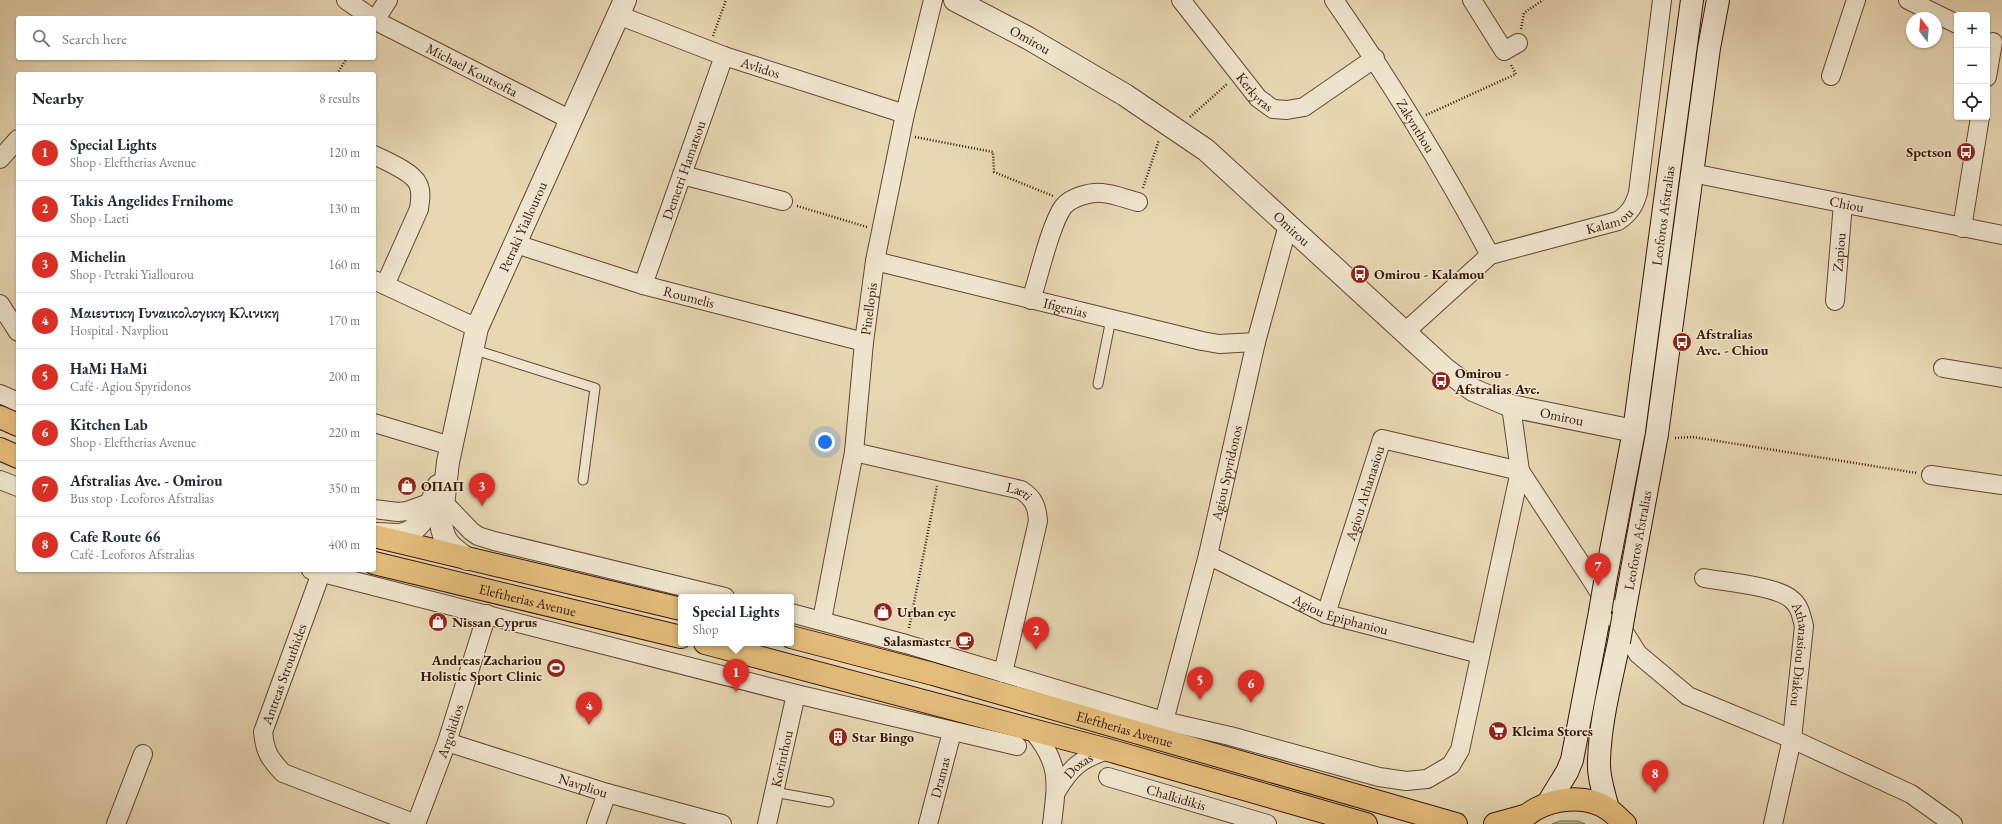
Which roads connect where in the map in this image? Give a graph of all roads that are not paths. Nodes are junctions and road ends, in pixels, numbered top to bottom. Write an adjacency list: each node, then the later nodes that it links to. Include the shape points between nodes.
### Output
1 (346, 0): 14 (street, Michael Koutsofta)
2 (388, 0): 15 (street)
3 (934, 0): 24 (street, Pinellopis)
4 (955, 0): 35 (main road, Omirou, via 1028,38 1125,95 1171,126 1206,150)
5 (1181, 0): 21 (street, Kerkyras, via 1258,98 1273,109 1304,107)
6 (1334, 0): 21 (street, Zakynthou)
7 (1472, 0): 19 (street)
8 (1662, 0): 39 (street, Kalamou, via 1638,193 1634,206 1618,221)
9 (1692, 0): 61 (main road, Leoforos Afstralias)
10 (1718, 0): 30 (main road, Leoforos Afstralias)
11 (1856, 0): 23 (street)
12 (1908, 0): 17 (street)
13 (622, 7): 20 (street, Avlidos); 25 (main road, Petraki Yiallourou)
14 (370, 16)
15 (376, 16)
16 (376, 20): 25 (street, Michael Koutsofta)
17 (1954, 23)
18 (1994, 43): 22 (street)
19 (1511, 47)
20 (716, 53): 24 (street, Avlidos); 31 (street, Demetri Hamatsou)
21 (1375, 58): 39 (street, Zakynthou, via 1450,180)
22 (1990, 62)
23 (1831, 76)
24 (905, 114): 40 (street, Pinellopis)
25 (571, 120): 38 (main road, Petraki Yiallourou)
26 (1980, 120): 36 (street)
27 (16, 141): 29 (street)
28 (376, 156): 41 (street, via 411,175 418,184 421,196 419,209)
29 (0, 159)
30 (1692, 173): 34 (street, Chiou); 108 (main road, Leoforos Afstralias, bridge, via 1657,434 1601,736 1600,776)
31 (682, 175): 32 (street); 42 (street, Demetri Hamatsou)
32 (783, 201)
33 (1138, 202): 43 (street, via 1102,193 1088,194 1064,206 1057,219)
34 (1843, 203): 36 (street, Chiou); 44 (street, Zapiou)
35 (1288, 225): 48 (main road, Omirou); 51 (street, Agiou Spyridonos)
36 (1962, 228): 37 (street, Chiou)
37 (2002, 235)
38 (516, 244): 42 (street, Roumelis); 49 (main road, Petraki Yiallourou)
39 (1490, 255): 48 (street, Kalamou)
40 (875, 261): 43 (street, Ifigenias); 50 (street, Pinellopis)
41 (379, 283): 49 (street)
42 (643, 285): 50 (street, Roumelis)
43 (1031, 300): 46 (street, Ifigenias)
44 (1835, 301)
45 (0, 304): 47 (street)
46 (1111, 319): 51 (street, Ifigenias, via 1210,343); 54 (lane)
47 (16, 329)
48 (1405, 332): 57 (main road, Omirou, via 1445,369 1473,390)
49 (474, 338): 64 (main road, Petraki Yiallourou); 69 (lane, via 596,388)
50 (864, 342): 63 (street, Pinellopis)
51 (1256, 342): 76 (street, Agiou Spyridonos)
52 (1944, 368): 53 (street)
53 (2002, 378)
54 (1098, 384)
55 (0, 394): 56 (street)
56 (16, 401)
57 (1511, 406): 61 (main road, Omirou); 66 (street)
58 (0, 417): 59 (highway)
59 (16, 424)
60 (376, 424): 64 (street)
61 (1634, 431): 107 (main road, Leoforos Afstralias, bridge, via 1572,760)
62 (0, 449): 65 (highway)
63 (854, 452): 87 (street, Pinellopis); 92 (street, Laeti, via 1021,490 1034,500 1038,521)
64 (450, 454): 72 (main road, Petraki Yiallourou)
65 (16, 456)
66 (1520, 471): 86 (street, Agiou Athanasiou, via 1382,440); 91 (street); 97 (street, via 1638,654 1688,696)
67 (1931, 476): 70 (street)
68 (0, 480): 71 (street)
69 (582, 480)
70 (2002, 485)
71 (16, 486)
72 (437, 503): 73 (street, via 402,512); 74 (main road, Petraki Yiallourou, via 411,531 400,535); 77 (main road, Petraki Yiallourou, via 448,545); 82 (street, via 454,513 478,536)
73 (376, 509)
74 (376, 535)
75 (376, 536): 77 (highway, Eleftherias Avenue)
76 (1208, 555): 86 (street, Agiou Epiphaniou); 94 (street, Agiou Spyridonos)
77 (467, 559): 83 (highway, Eleftherias Avenue)
78 (376, 563): 88 (highway, Eleftherias Avenue)
79 (316, 572): 111 (street, Antreas Strouthides, via 263,732 265,748 271,760 283,773)
80 (320, 572): 84 (street)
81 (1704, 578): 97 (street, Athanasiou Diakou, via 1780,592 1791,599 1800,610 1804,626)
82 (713, 594)
83 (678, 608)
84 (487, 614): 93 (street); 98 (street, Argolidios)
85 (794, 614): 87 (street)
86 (1326, 614): 91 (street, Agiou Epiphaniou)
87 (822, 620): 92 (street)
88 (678, 636)
89 (794, 638): 119 (highway, Eleftherias Avenue, via 933,674)
90 (716, 646): 95 (highway, Eleftherias Avenue)
91 (1480, 654): 94 (street, via 1460,750 1443,771 1418,782 1379,777 1230,736)
92 (1003, 672): 94 (street)
93 (796, 694): 96 (street); 104 (street, Korinthou)
94 (1164, 721)
95 (1032, 730): 100 (highway, Eleftherias Avenue); 105 (street, Doxas, via 1049,751 1053,762)
96 (952, 732): 99 (street); 115 (street, Dramas)
97 (1792, 739): 122 (street, Athanasiou Diakou); 123 (street, via 1911,794)
98 (447, 742): 103 (street, Navpliou); 111 (street, Argolidios)
99 (1017, 746)
100 (1108, 750): 105 (street, Doxas, via 1080,762); 118 (highway, Eleftherias Avenue)
101 (143, 754): 110 (street)
102 (1108, 777): 117 (street, Chalkidikis)
103 (606, 792): 112 (street); 113 (street, Navpliou)
104 (774, 792): 106 (lane); 114 (street, Korinthou)
105 (1056, 792): 116 (street, Doxas)
106 (829, 802)
107 (1548, 803): 108 (highway, via 1569,800 1589,802); 109 (highway)
108 (1608, 809): 121 (highway)
109 (1521, 820): 120 (highway)
110 (116, 824)
111 (416, 824)
112 (596, 824)
113 (722, 824)
114 (767, 824)
115 (928, 824)
116 (1052, 824)
117 (1267, 824)
118 (1366, 824)
119 (1456, 824)
120 (1495, 824)
121 (1625, 824)
122 (1773, 824)
123 (1953, 824)

